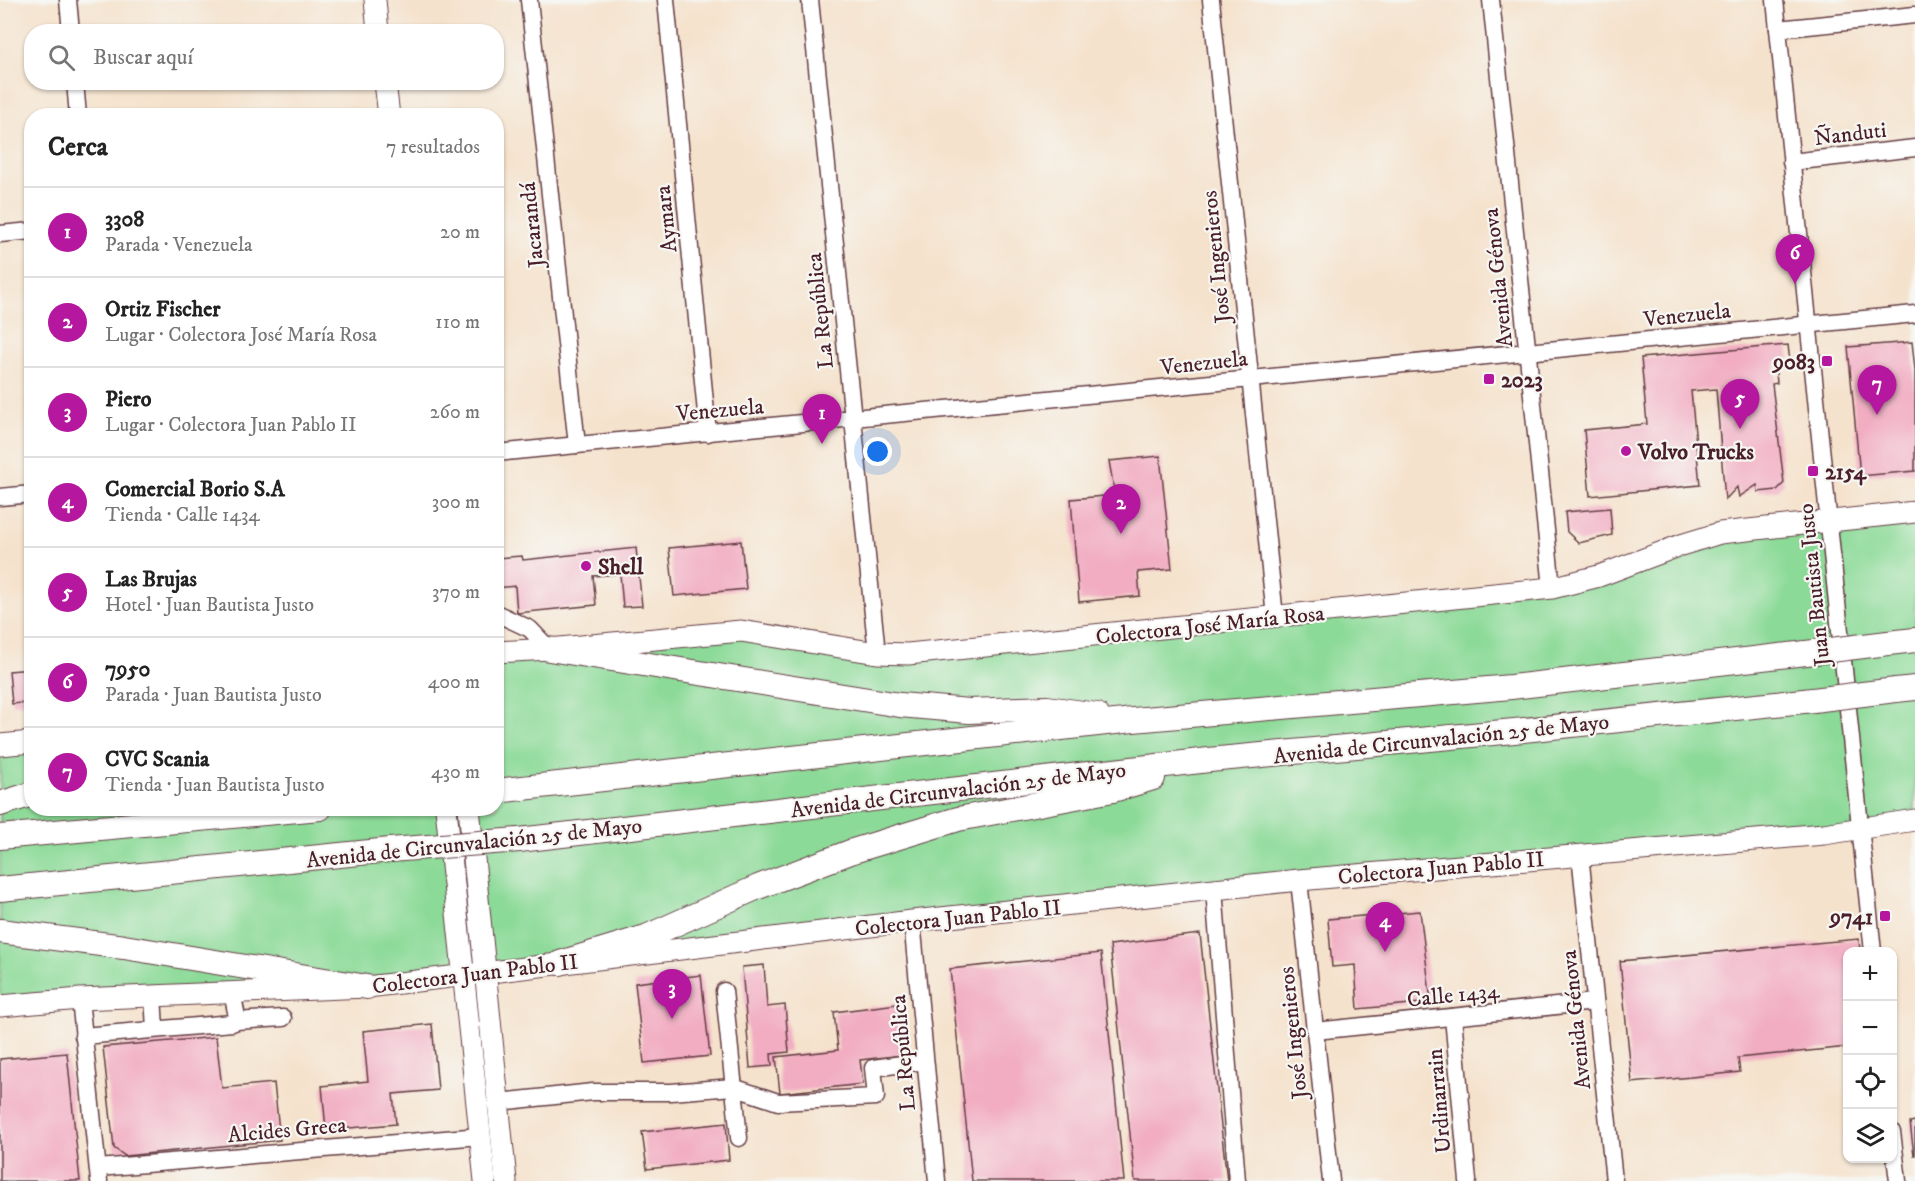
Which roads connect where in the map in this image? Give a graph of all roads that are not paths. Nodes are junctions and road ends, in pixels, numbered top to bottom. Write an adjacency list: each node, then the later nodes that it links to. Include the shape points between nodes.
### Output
1 (68, 0): 10 (street)
2 (375, 0): 11 (main road)
3 (529, 0): 27 (street, Jacarandá)
4 (666, 0): 26 (street, Aymara)
5 (810, 0): 25 (street, La República)
6 (1211, 0): 24 (street, José Ingenieros)
7 (1491, 0): 23 (street, Avenida Génova)
8 (1774, 0): 12 (street, Juan Bautista Justo)
9 (1915, 15): 12 (street)
10 (70, 24)
11 (377, 24)
12 (1778, 29): 18 (street, Juan Bautista Justo)
13 (76, 90): 15 (street)
14 (386, 90): 16 (main road)
15 (77, 108)
16 (388, 108)
17 (1915, 148): 18 (street, Ñanduti)
18 (1791, 162): 22 (street, Juan Bautista Justo)
19 (24, 232): 20 (street)
20 (0, 234)
21 (1915, 315): 22 (street, Venezuela)
22 (1808, 325): 23 (street, Venezuela); 32 (street, Juan Bautista Justo)
23 (1527, 353): 24 (street, Venezuela); 33 (street, Avenida Génova)
24 (1250, 380): 25 (street, Venezuela); 35 (street, José Ingenieros)
25 (853, 419): 26 (street, Venezuela); 39 (street, La República)
26 (708, 433): 27 (street, Venezuela)
27 (577, 446): 28 (street, Venezuela)
28 (504, 452)
29 (24, 495): 30 (street)
30 (0, 497)
31 (1915, 512): 32 (main road, Colectora José María Rosa)
32 (1829, 521): 33 (main road, Colectora José María Rosa, via 1720,533 1599,576); 52 (street, Juan Bautista Justo)
33 (1552, 588): 35 (main road, Colectora José María Rosa)
34 (504, 617): 37 (street, via 530,629)
35 (1275, 617): 39 (main road, Colectora José María Rosa, via 920,653)
36 (1915, 640): 41 (highway, Avenida de Circunvalación 25 de Mayo, bridge, via 1511,687)
37 (549, 649): 38 (main road, Colectora José María Rosa); 39 (main road, Colectora José María Rosa, via 741,631); 41 (highway, via 900,705 969,711 1047,708)
38 (504, 652)
39 (877, 653)
40 (1906, 689): 44 (highway, Avenida de Circunvalación 25 de Mayo, bridge)
41 (1133, 720): 45 (highway, Avenida de Circunvalación 25 de Mayo)
42 (24, 743): 43 (main road)
43 (0, 745)
44 (1209, 760): 56 (highway, Avenida de Circunvalación 25 de Mayo, bridge, via 519,840); 61 (highway, via 1113,790 958,819 854,851 758,887 646,937)
45 (506, 790)
46 (24, 796): 47 (highway)
47 (0, 804)
48 (232, 816): 53 (highway)
49 (448, 816): 63 (main road)
50 (470, 816): 62 (main road)
51 (1915, 820): 52 (main road, Colectora Juan Pablo II)
52 (1860, 828): 54 (main road, Colectora Juan Pablo II); 60 (street, Juan Bautista Justo)
53 (0, 837)
54 (1580, 854): 55 (main road, Colectora Juan Pablo II); 69 (street, Avenida Génova)
55 (1299, 880): 57 (main road, Colectora Juan Pablo II); 75 (street, José Ingenieros)
56 (0, 889)
57 (1214, 889): 58 (main road, Colectora Juan Pablo II); 87 (street)
58 (912, 921): 61 (main road, Colectora Juan Pablo II); 77 (street, La República)
59 (0, 931): 64 (highway)
60 (1873, 947)
61 (560, 963): 62 (main road, Colectora Juan Pablo II)
62 (485, 974): 63 (main road, Colectora Juan Pablo II); 79 (main road)
63 (463, 976): 64 (main road, Colectora Juan Pablo II); 80 (main road)
64 (367, 987): 66 (main road, Colectora Juan Pablo II)
65 (724, 991): 78 (street)
66 (232, 992): 67 (main road, Colectora Juan Pablo II); 73 (street)
67 (153, 995): 68 (main road, Colectora Juan Pablo II); 74 (street)
68 (80, 999): 70 (main road, Colectora Juan Pablo II); 76 (street)
69 (1595, 1002): 71 (street, Calle 1434); 90 (street, Avenida Génova)
70 (0, 1006)
71 (1453, 1017): 75 (street, Calle 1434); 89 (street, Urdinarrain)
72 (283, 1018): 73 (street)
73 (236, 1021): 74 (street)
74 (155, 1029): 76 (street)
75 (1315, 1031): 88 (street, José Ingenieros)
76 (83, 1036): 83 (street)
77 (926, 1061): 78 (street, via 873,1068 876,1097 778,1102); 86 (street, La República)
78 (733, 1086): 79 (street, via 671,1092 592,1092); 81 (street)
79 (498, 1102): 85 (main road)
80 (480, 1136): 83 (street, Alcides Greca); 84 (main road)
81 (739, 1138)
82 (1896, 1163): 91 (street)
83 (98, 1174)
84 (485, 1181)
85 (506, 1181)
86 (937, 1181)
87 (1238, 1181)
88 (1330, 1181)
89 (1468, 1181)
90 (1614, 1181)
91 (1898, 1181)

